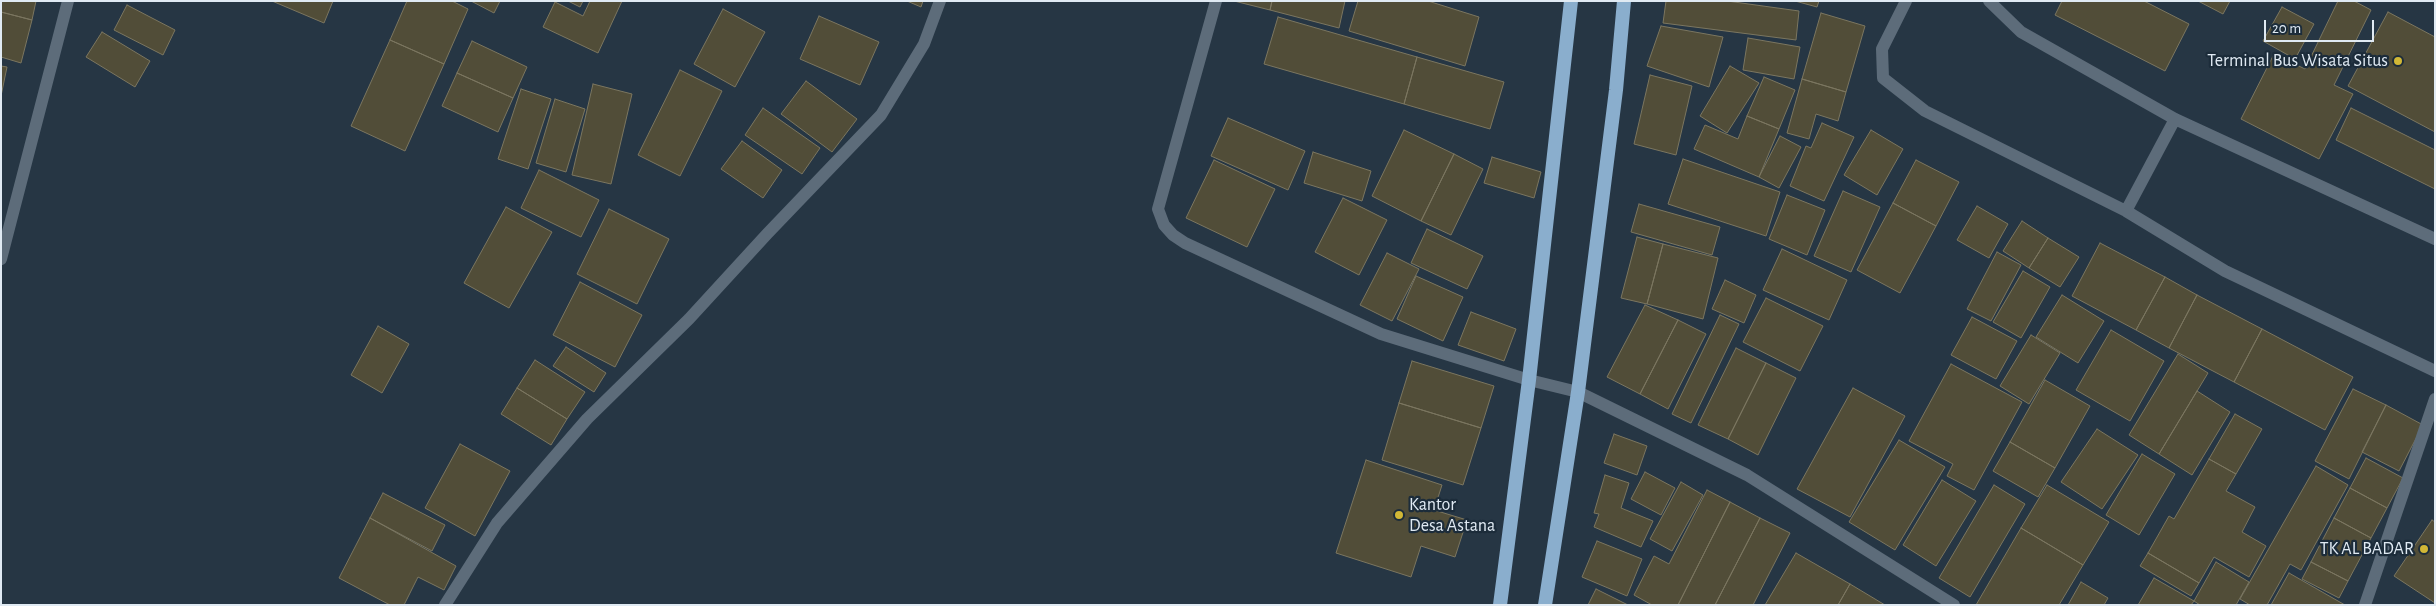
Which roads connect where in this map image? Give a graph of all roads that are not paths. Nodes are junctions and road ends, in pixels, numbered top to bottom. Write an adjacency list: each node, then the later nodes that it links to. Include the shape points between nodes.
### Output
1 (68, 1): 11 (street)
2 (940, 1): 16 (street, via 924,44 881,115 689,319 587,418 497,523)
3 (1216, 1): 13 (street, via 1158,209 1172,235 1381,334)
4 (1571, 1): 13 (highway)
5 (1624, 1): 14 (highway)
6 (1906, 1): 9 (street, via 1882,49 1884,78 1888,82 1925,112)
7 (1990, 1): 8 (street, via 2021,32)
8 (2175, 119): 9 (street); 10 (street)
9 (2126, 211): 12 (street, via 2225,271)
10 (2435, 239)
11 (1, 259)
12 (2435, 371)
13 (1529, 380): 14 (street); 17 (highway)
14 (1578, 392): 18 (highway); 19 (street, via 1747,475)
15 (2435, 399): 20 (street)
16 (444, 605)
17 (1500, 605)
18 (1545, 605)
19 (1954, 605)
20 (2364, 605)

